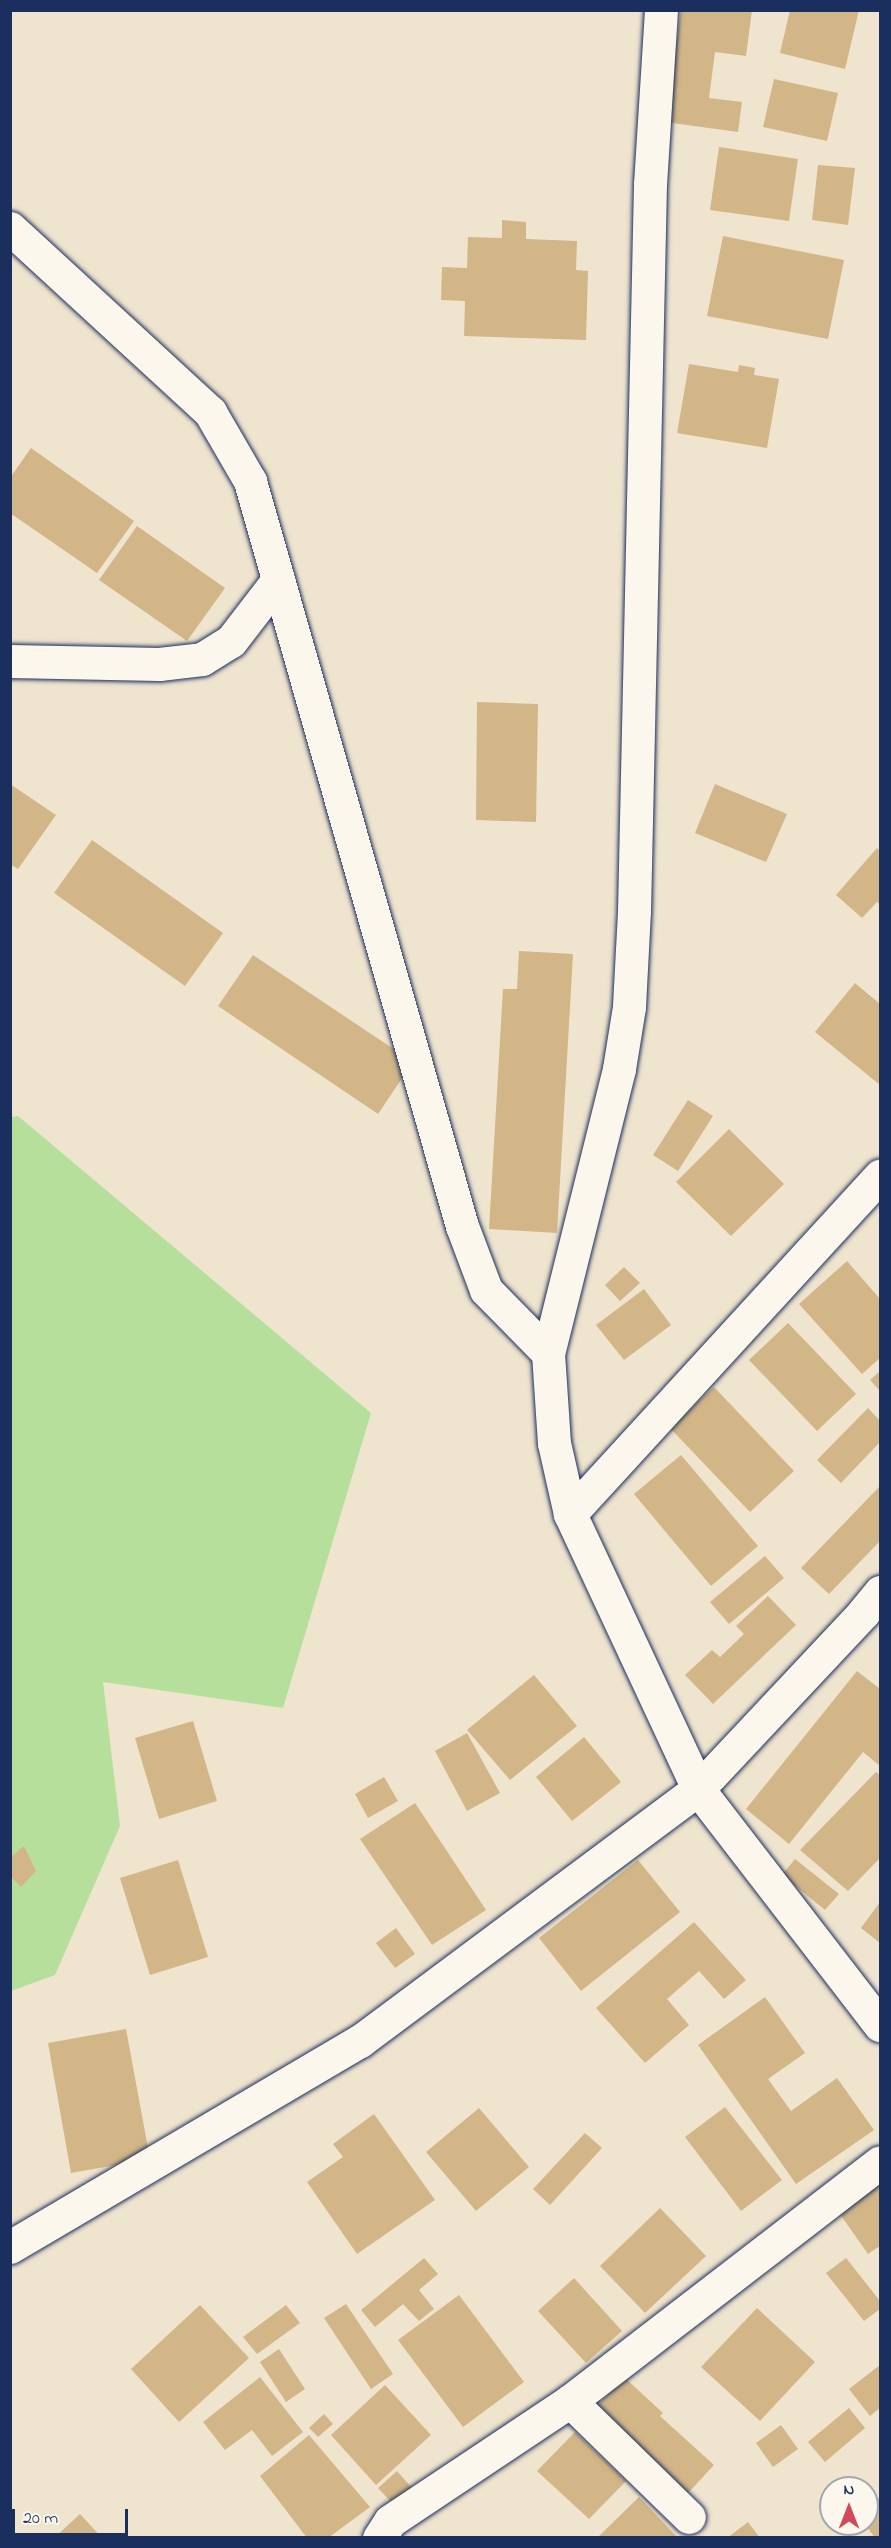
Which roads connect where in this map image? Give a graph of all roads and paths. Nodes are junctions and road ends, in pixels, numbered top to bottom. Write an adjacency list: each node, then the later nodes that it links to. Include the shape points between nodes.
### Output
1 (661, 10): 6 (street, via 650,184 629,1007 619,1069)
2 (10, 228): 3 (street, via 210,412 250,481)
3 (278, 580): 4 (street, via 231,641 202,658 159,664); 6 (street, via 462,1226 486,1290)
4 (10, 661)
5 (880, 1176): 7 (street)
6 (548, 1353): 7 (street, via 554,1443)
7 (570, 1514): 9 (street)
8 (875, 1611): 9 (street)
9 (698, 1789): 10 (street); 12 (street, via 360,2041)
10 (880, 2025)
11 (880, 2162): 13 (street)
12 (10, 2247)
13 (570, 2401): 14 (street); 15 (street, via 390,2521)
14 (689, 2517)
15 (379, 2538)

